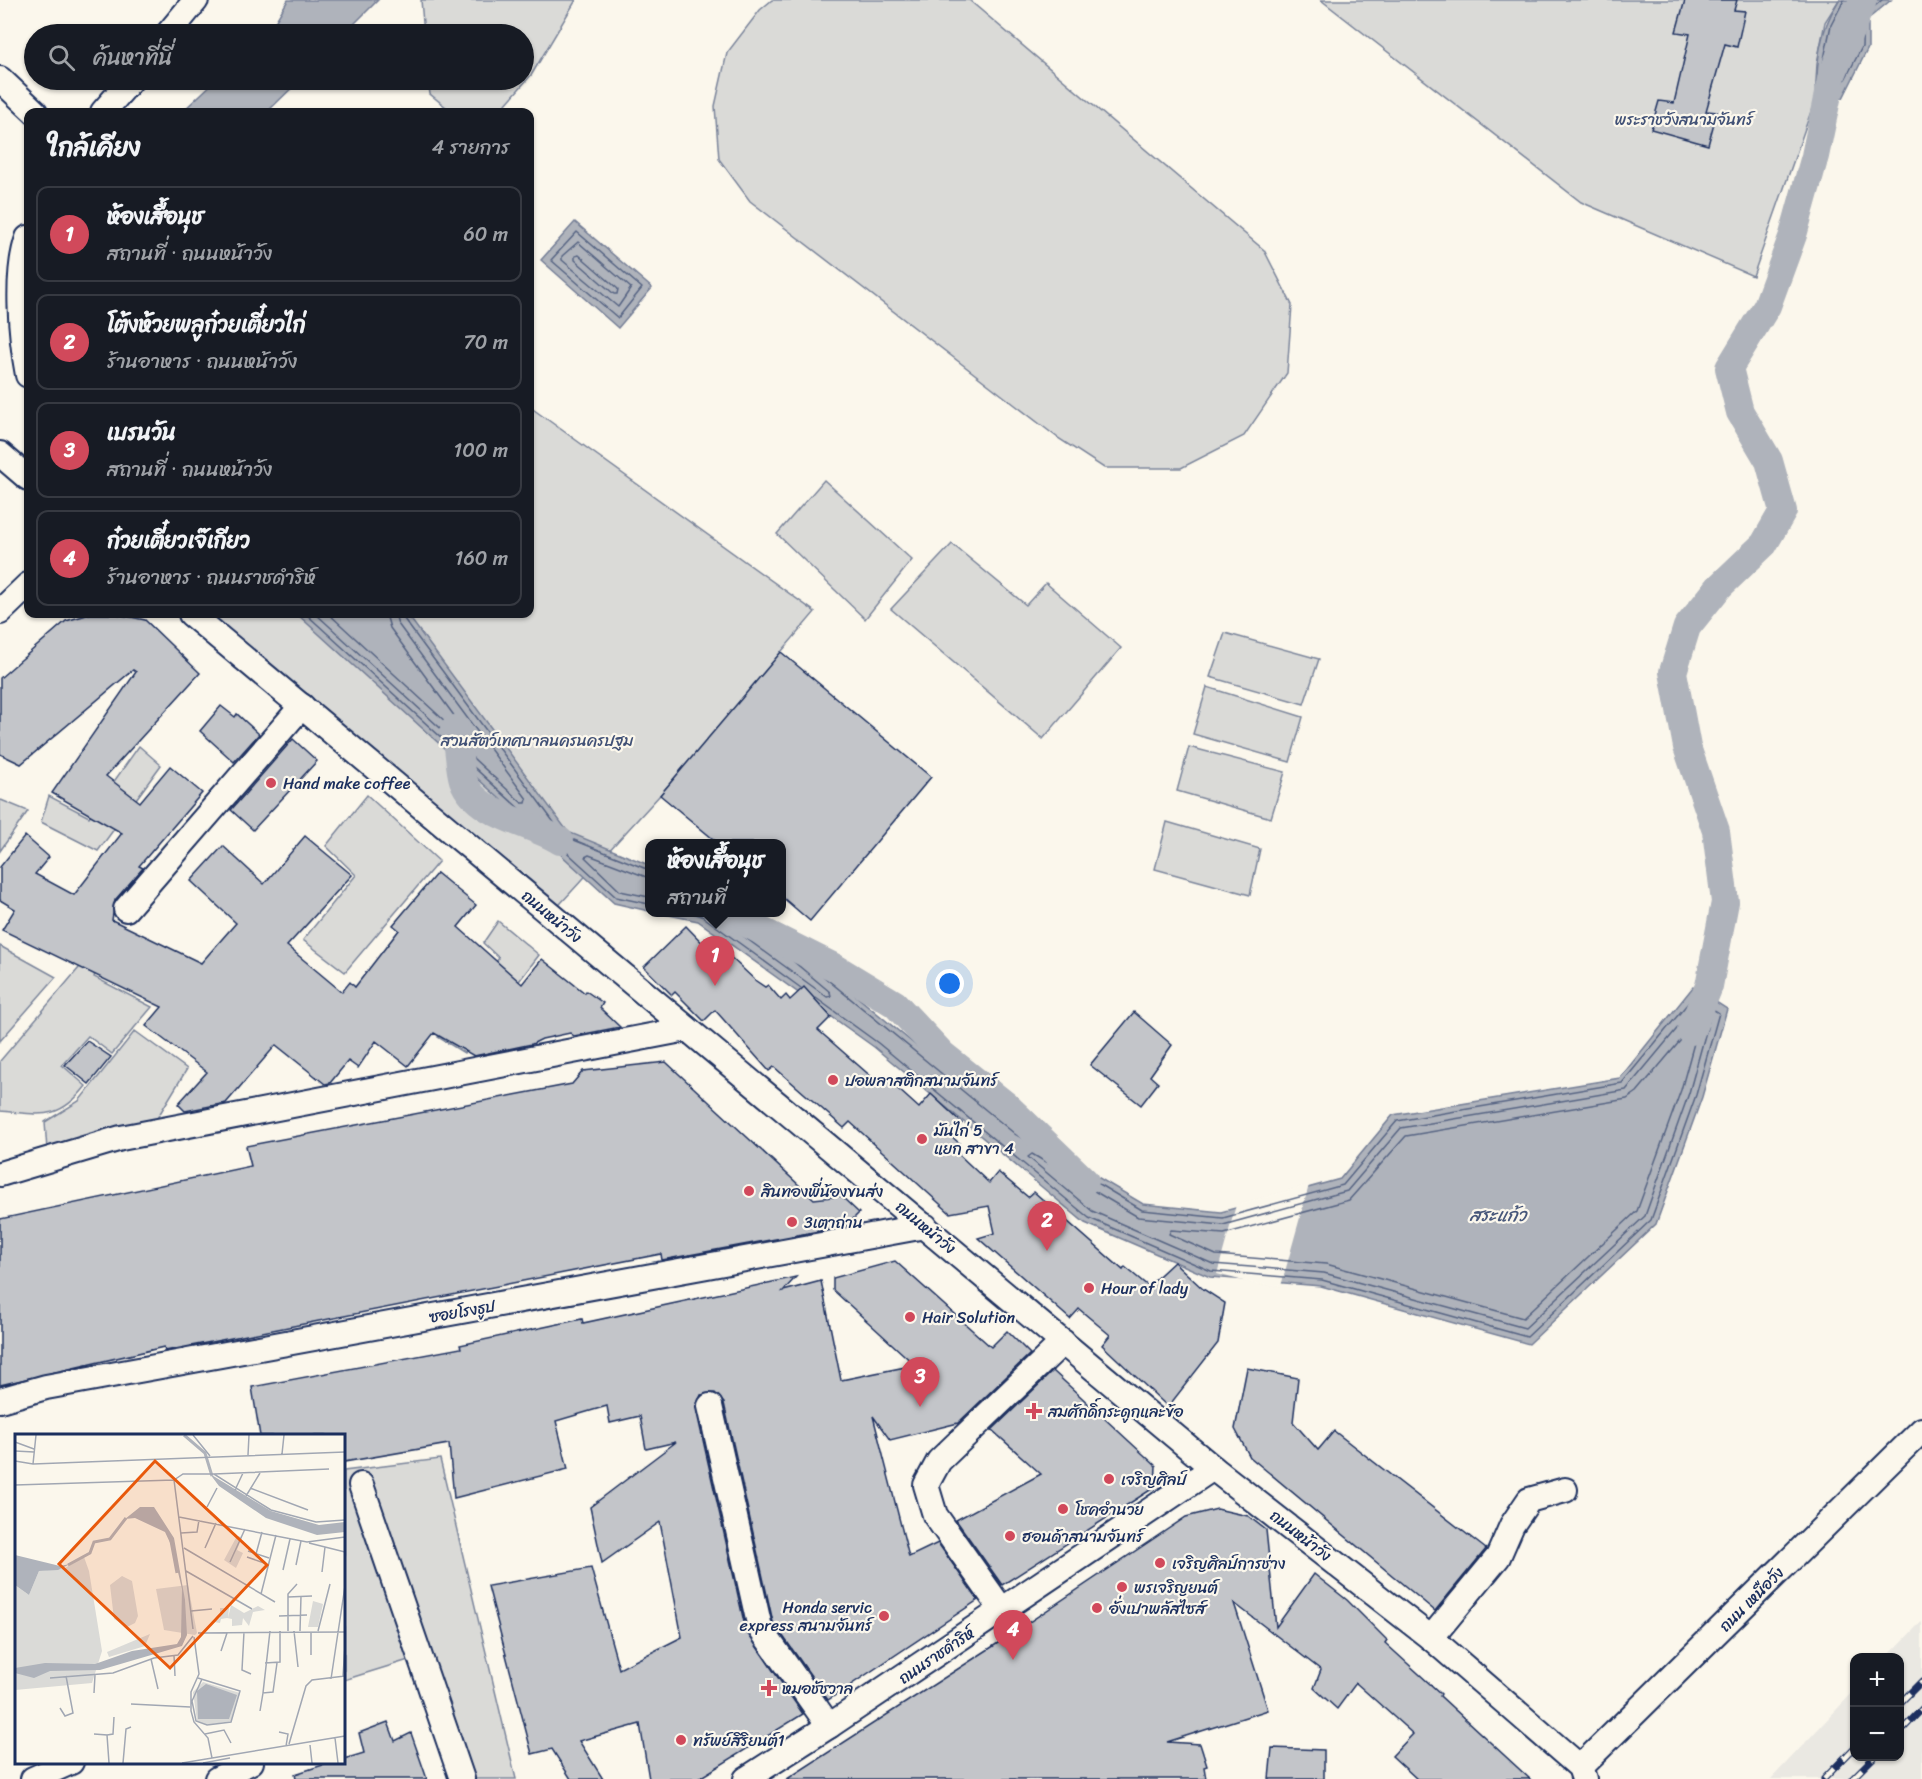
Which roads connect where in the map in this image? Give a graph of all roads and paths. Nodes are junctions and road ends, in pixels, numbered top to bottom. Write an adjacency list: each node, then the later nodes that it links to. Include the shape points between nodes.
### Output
1 (196, 0): 2 (street)
2 (176, 24)
3 (0, 79): 5 (street)
4 (123, 90): 6 (street)
5 (31, 108)
6 (107, 108)
7 (24, 250): 8 (street, via 21,338)
8 (24, 354)
9 (0, 454): 10 (street)
10 (24, 475)
11 (24, 589): 12 (street)
12 (0, 612)
13 (196, 618): 14 (street, ถนนหน้าวัง)
14 (302, 706): 15 (street); 16 (street, ถนนหน้าวัง)
15 (126, 909)
16 (687, 1029): 17 (street, via 121,1138); 18 (street, ถนนหน้าวัง)
17 (0, 1174)
18 (925, 1226): 19 (street, ถนนหน้าวัง); 20 (street, ซอยโรงธูป, via 46,1387)
19 (1063, 1342): 23 (street, ถนนหน้าวัง); 26 (street, via 939,1461 926,1485 934,1515)
20 (0, 1400)
21 (710, 1407): 28 (street, via 760,1628)
22 (1922, 1430): 31 (street, ถนน เหนือวัง)
23 (1213, 1468): 26 (street, ถนนราชดำริห์); 27 (street, ถนนหน้าวัง)
24 (361, 1485): 34 (street)
25 (1565, 1490): 27 (street, via 1529,1500 1498,1557)
26 (1002, 1611): 28 (street, ถนนราชดำริห์)
27 (1431, 1638): 31 (street, ถนนหน้าวัง)
28 (829, 1726): 35 (street, ถนนราชดำริห์)
29 (66, 1764): 32 (street)
30 (247, 1764): 33 (street)
31 (1582, 1773)
32 (33, 1779)
33 (217, 1779)
34 (462, 1779)
35 (746, 1779)

